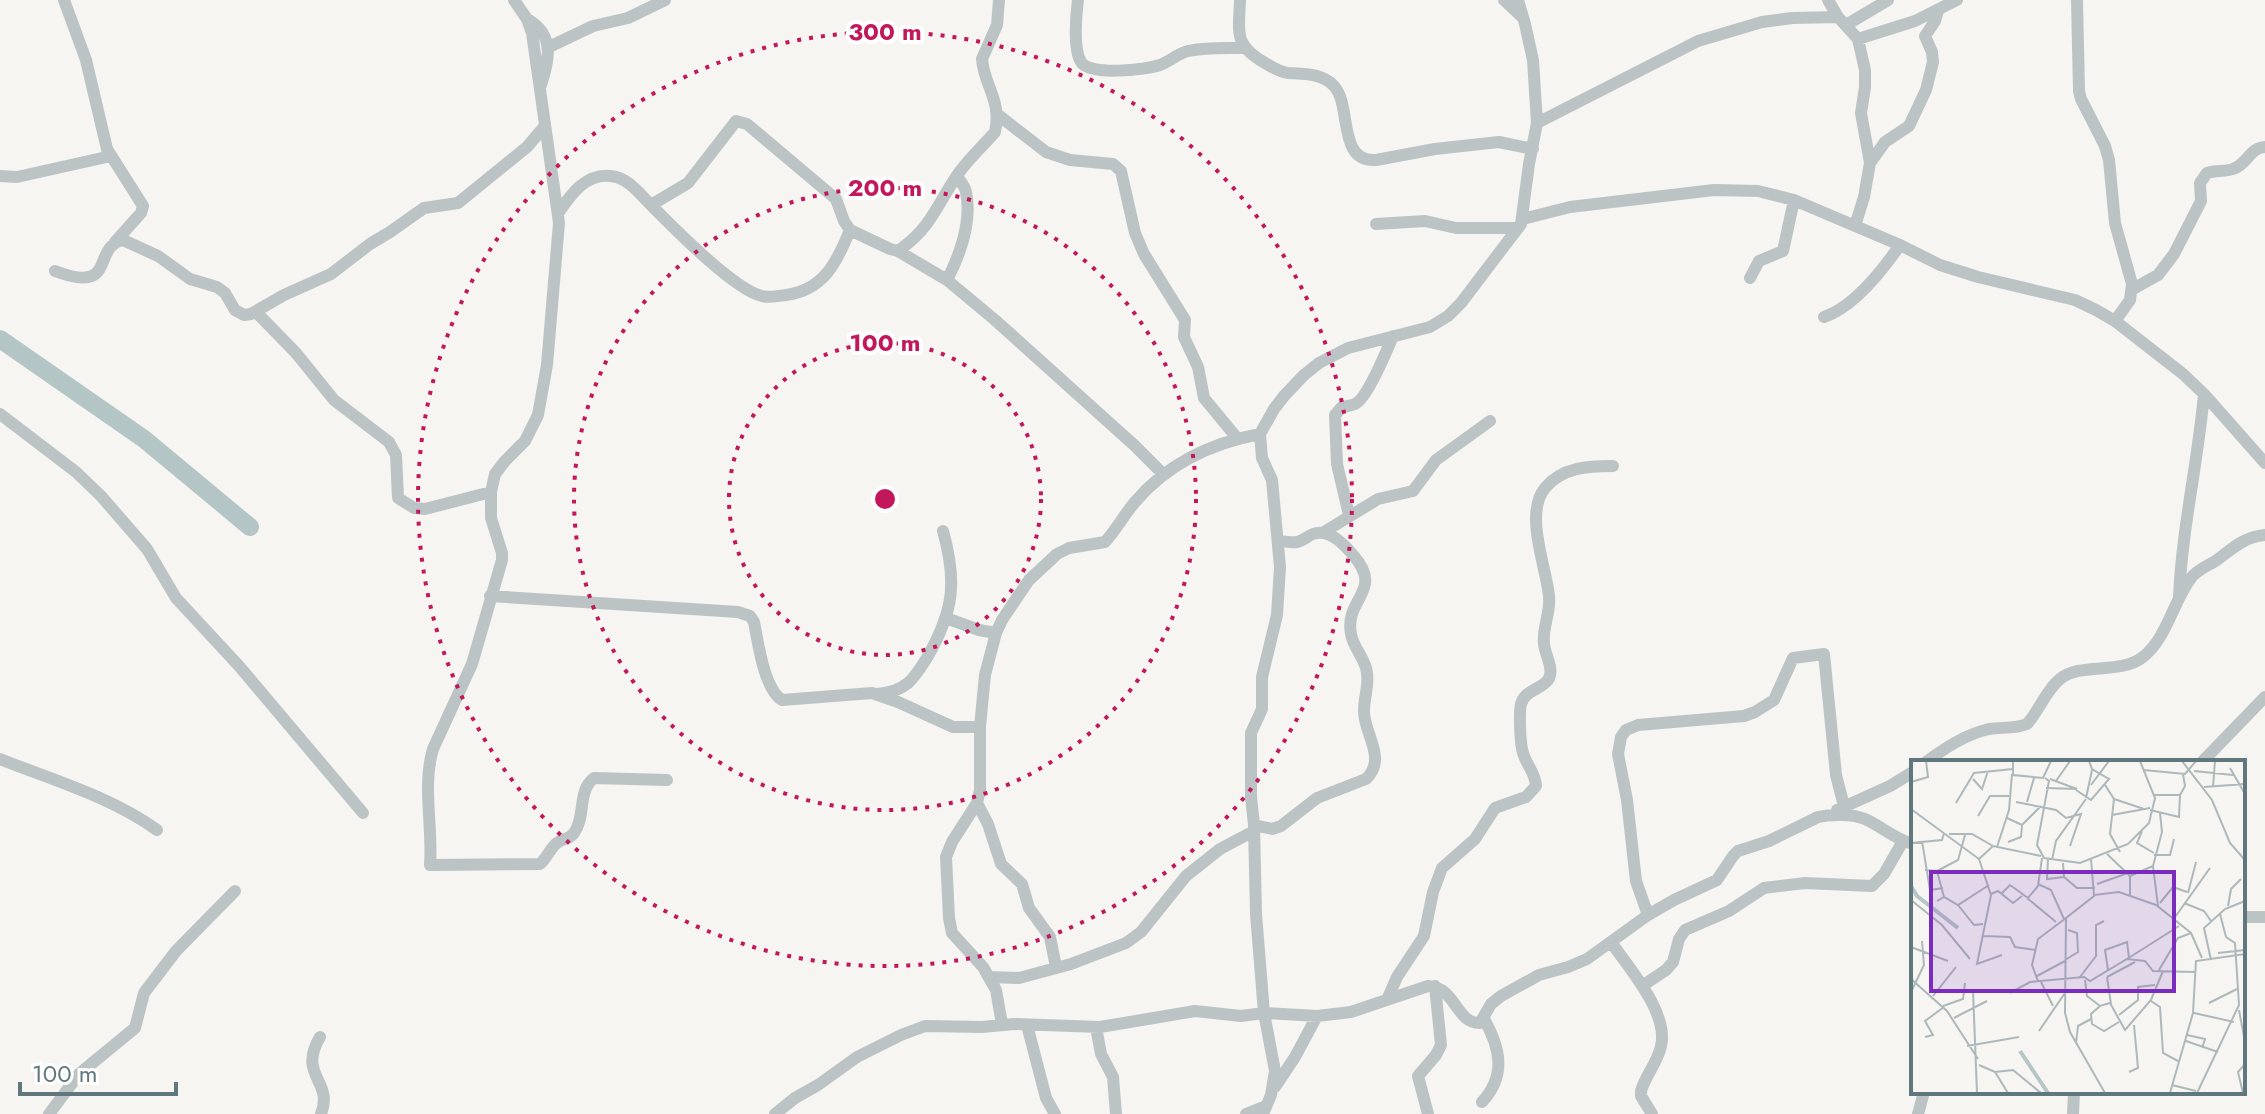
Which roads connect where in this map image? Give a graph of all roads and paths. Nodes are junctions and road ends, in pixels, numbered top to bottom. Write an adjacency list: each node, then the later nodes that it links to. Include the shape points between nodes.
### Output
1 (64, 0): 26 (street)
2 (514, 0): 15 (street)
3 (665, 0): 18 (street)
4 (999, 0): 21 (street, via 997,25 982,59)
5 (1078, 0): 19 (street, via 1077,48 1088,68 1144,69 1203,48)
6 (1240, 0): 19 (street)
7 (1504, 0): 14 (street)
8 (1518, 0): 14 (street)
9 (1828, 0): 16 (street)
10 (1888, 0): 16 (street)
11 (1957, 0): 13 (street)
12 (2077, 0): 43 (street, via 2079,91 2109,160 2117,233)
13 (1938, 11): 17 (street); 27 (street, via 1925,36 1933,62 1926,90 1909,126 1885,142)
14 (1524, 18): 22 (street)
15 (527, 19): 18 (street, via 537,25); 20 (street)
16 (1842, 21): 17 (street); 22 (street, via 1762,22 1698,41)
17 (1858, 39): 27 (street, via 1865,70 1861,113)
18 (549, 47): 20 (street)
19 (1244, 48): 25 (street, via 1276,70 1309,74 1332,84 1349,139 1365,160 1499,142)
20 (539, 90): 23 (street)
21 (997, 114): 29 (street, via 994,134); 52 (street, via 1046,152 1113,164 1121,171 1144,254 1185,320 1184,337 1204,398)
22 (1537, 123): 25 (street)
23 (544, 127): 32 (street); 44 (street, via 458,203 424,208 331,274)
24 (2265, 147): 43 (street, via 2253,150 2233,170 2207,173 2200,183 2201,201 2174,254 2158,275)
25 (1533, 149): 34 (street)
26 (111, 156): 28 (street); 37 (street, via 143,206)
27 (1870, 163): 35 (street)
28 (0, 176)
29 (957, 176): 39 (street, via 933,217); 42 (street, via 966,191 967,209 961,250)
30 (1794, 200): 34 (street, via 1758,191 1714,190 1570,207); 35 (street); 41 (street, via 1783,251 1759,261)
31 (651, 205): 32 (street, via 628,181 603,176 575,189); 36 (street, via 742,288 763,297 798,293 818,283); 36 (street, via 688,183 736,121 747,124 836,199)
32 (559, 212): 57 (street, via 538,415 525,441 495,474)
33 (1376, 224): 34 (street)
34 (1520, 224): 47 (street, via 1448,316 1430,327)
35 (1855, 226): 38 (street)
36 (850, 230): 39 (street)
37 (115, 242): 40 (street, via 94,275 75,279); 44 (street, via 128,241 186,277 217,287 239,313)
38 (1900, 245): 45 (street, via 1853,299); 46 (street, via 1978,277 2075,300)
39 (898, 251): 42 (street)
40 (55, 271)
41 (1750, 278)
42 (947, 280): 56 (street)
43 (2133, 289): 46 (street)
44 (256, 312): 57 (street, via 334,400 389,442 396,455 401,501 425,509)
45 (1824, 317)
46 (2115, 321): 48 (street)
47 (1393, 336): 51 (street, via 1348,348 1319,363 1284,396); 58 (street, via 1360,401 1335,415 1337,464)
48 (2204, 394): 54 (street); 64 (street, via 2180,556)
49 (0, 414): 77 (street, via 101,496 147,549 176,598)
50 (1490, 421): 58 (street, via 1436,460 1413,491 1378,499)
51 (1260, 434): 52 (street); 62 (street, via 1262,458 1272,480)
52 (1237, 438): 56 (street, via 1201,451)
53 (2265, 442): 54 (street)
54 (2261, 459)
55 (1613, 466): 89 (street, via 1587,466 1561,475 1539,499 1538,538 1549,596 1544,643 1550,673 1520,707 1522,751 1536,786 1526,797 1495,808 1475,839 1442,868 1424,936)
56 (1163, 474): 66 (street, via 1105,542 1069,548 1048,560 1014,600)
57 (491, 492): 63 (street, via 491,518 502,560)
58 (1349, 515): 60 (street)
59 (943, 531): 65 (street, via 952,576)
60 (1324, 532): 62 (street); 79 (street, via 1339,540 1367,577 1350,630 1367,669 1364,711 1374,744 1372,769 1370,777 1317,798 1281,826)
61 (2265, 535): 64 (street, via 2238,543 2197,572)
62 (1278, 541): 79 (street, via 1277,615 1264,664 1262,709 1251,733)
63 (490, 596): 67 (street, via 738,612 754,622 763,666 782,700); 74 (street, via 472,664 428,764 430,865 540,864 557,843 575,833 585,790 594,778)
64 (2179, 599): 71 (street, via 2142,658 2062,677 2024,726 1972,735)
65 (946, 618): 66 (street); 67 (street, via 914,679)
66 (996, 633): 69 (street)
67 (877, 694): 69 (street, via 953,727)
68 (2265, 697): 72 (street)
69 (980, 727): 75 (street)
70 (0, 759): 80 (street, via 93,796)
71 (1929, 760)
72 (2204, 760)
73 (1911, 773): 76 (street)
74 (667, 780)
75 (977, 803): 85 (street, via 1003,868 1022,884 1029,908 1050,937); 86 (street, via 946,857 949,918 952,933)
76 (1844, 806): 78 (street); 83 (street, via 1824,654 1793,658 1774,700 1749,715 1658,722 1626,730 1618,754 1636,881)
77 (363, 813)
78 (1826, 815): 81 (street, via 1863,818); 83 (street, via 1738,851 1717,880)
79 (1254, 828): 85 (street, via 1186,876 1132,940); 90 (street)
80 (157, 830)
81 (1908, 843): 88 (street, via 1872,886 1819,883 1757,891 1681,935 1673,962)
82 (235, 891): 102 (street, via 176,951 144,993 135,1028 79,1074)
83 (1648, 915): 84 (street)
84 (1611, 942): 88 (street); 92 (street, via 1578,964 1539,975 1501,996)
85 (1056, 967): 86 (street, via 1016,979)
86 (989, 977): 93 (street)
87 (1435, 986): 89 (street); 92 (street, via 1467,1020 1477,1024); 108 (street, via 1441,1045 1418,1076)
88 (1642, 986): 109 (street, via 1662,1027 1661,1050 1641,1091)
89 (1387, 1000): 91 (street)
90 (1264, 1013): 91 (street); 95 (street, via 1195,1011); 97 (street, via 1275,1071)
91 (1317, 1016): 97 (street)
92 (1484, 1019): 100 (street, via 1497,1046 1498,1072)
93 (1002, 1024): 94 (street); 104 (street, via 931,1025 901,1035 857,1057)
94 (1027, 1025): 95 (street); 105 (street)
95 (1096, 1027): 106 (street, via 1113,1077)
96 (320, 1037): 103 (street, via 311,1063 323,1089)
97 (1273, 1090): 101 (street)
98 (1924, 1094): 110 (street)
99 (2074, 1094): 111 (street)
100 (1482, 1102)
101 (1265, 1110): 107 (street)
102 (49, 1114)
103 (321, 1114)
104 (775, 1114)
105 (1055, 1114)
106 (1116, 1114)
107 (1246, 1114)
108 (1428, 1114)
109 (1652, 1114)
110 (1918, 1114)
111 (2073, 1114)

